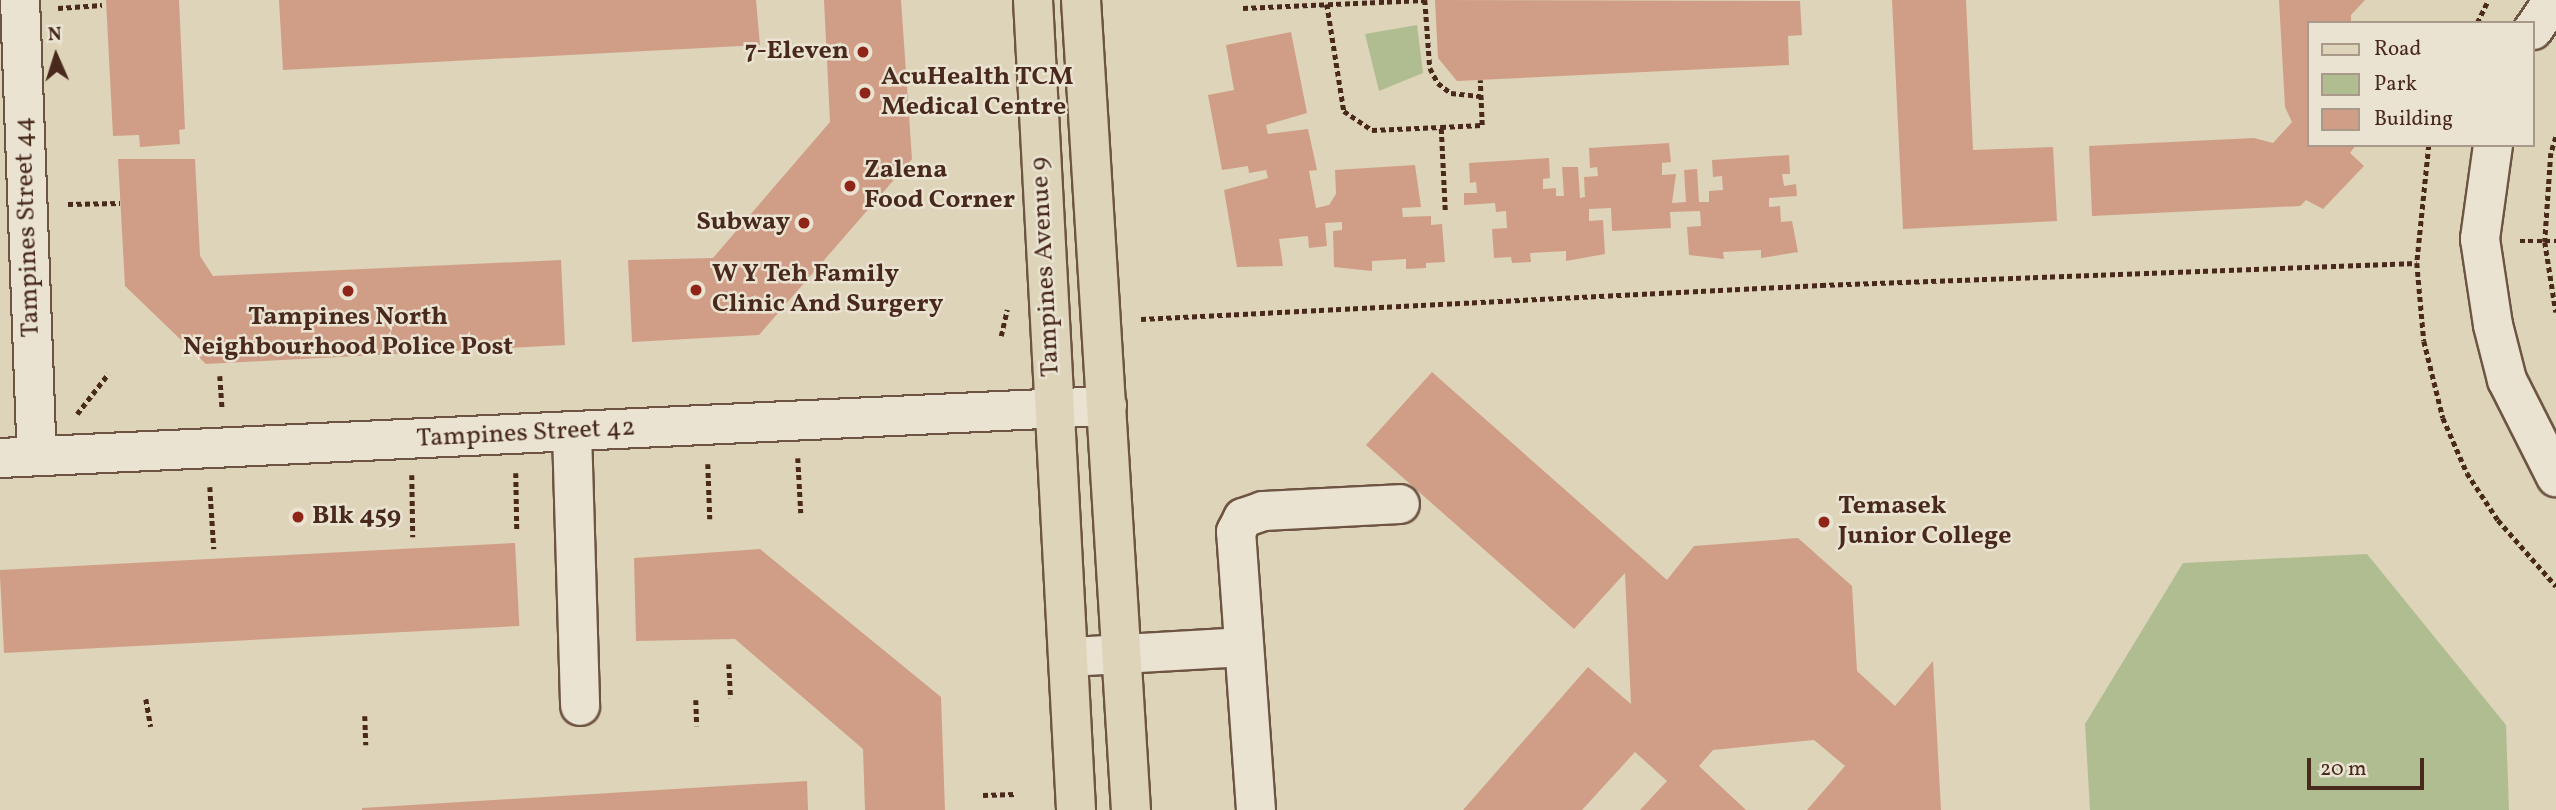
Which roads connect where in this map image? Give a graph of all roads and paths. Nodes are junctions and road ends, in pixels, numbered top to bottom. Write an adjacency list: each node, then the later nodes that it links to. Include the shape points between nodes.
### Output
1 (1033, 0): 28 (main road, Tampines Avenue 9)
2 (1081, 0): 27 (main road, Tampines Avenue 9)
3 (1426, 0): 7 (path); 13 (path, via 1434,76 1451,93)
4 (2488, 0): 10 (path)
5 (2553, 0): 11 (street)
6 (39, 4): 8 (path); 31 (street, Tampines Street 44)
7 (1326, 4): 9 (path); 14 (path, via 1344,111 1372,130)
8 (102, 5)
9 (1242, 8)
10 (2478, 21)
11 (2535, 27)
12 (1480, 80): 13 (path)
13 (1481, 96): 14 (path, via 1482,125)
14 (1441, 127): 20 (path)
15 (2556, 137): 22 (path)
16 (2429, 147): 23 (path)
17 (2493, 147): 33 (street, via 2480,239 2491,312 2507,380)
18 (120, 203): 19 (path)
19 (63, 204)
20 (1445, 211)
21 (2556, 241): 22 (path)
22 (2545, 242): 24 (path)
23 (2417, 263): 25 (path, via 1821,285); 44 (path, via 2424,341 2442,418 2467,473 2498,520)
24 (2556, 312)
25 (1141, 319)
26 (108, 374): 29 (path)
27 (1107, 407): 28 (street, Tampines Avenue 9); 46 (main road, Tampines Avenue 9)
28 (1053, 409): 30 (street, Tampines Street 42); 47 (main road, Tampines Avenue 9)
29 (76, 415)
30 (572, 432): 31 (street, Tampines Street 42); 52 (street)
31 (18, 456)
32 (799, 475): 39 (path)
33 (2556, 477)
34 (709, 480): 40 (path)
35 (517, 492): 41 (path)
36 (412, 494): 42 (path)
37 (211, 503): 43 (path)
38 (1400, 504): 45 (street, via 1263,511 1243,518 1236,532)
39 (801, 513)
40 (710, 519)
41 (517, 531)
42 (414, 537)
43 (214, 549)
44 (2556, 586)
45 (1243, 647): 46 (street); 61 (street)
46 (1124, 654): 47 (street); 60 (main road, Tampines Avenue 9)
47 (1070, 657): 59 (main road, Tampines Avenue 9)
48 (729, 664): 49 (path)
49 (731, 698)
50 (146, 699): 55 (path)
51 (696, 700): 54 (path)
52 (580, 706)
53 (365, 716): 56 (path)
54 (697, 726)
55 (151, 727)
56 (366, 746)
57 (1015, 794): 58 (path)
58 (983, 795)
59 (1076, 810)
60 (1131, 810)
61 (1256, 810)

